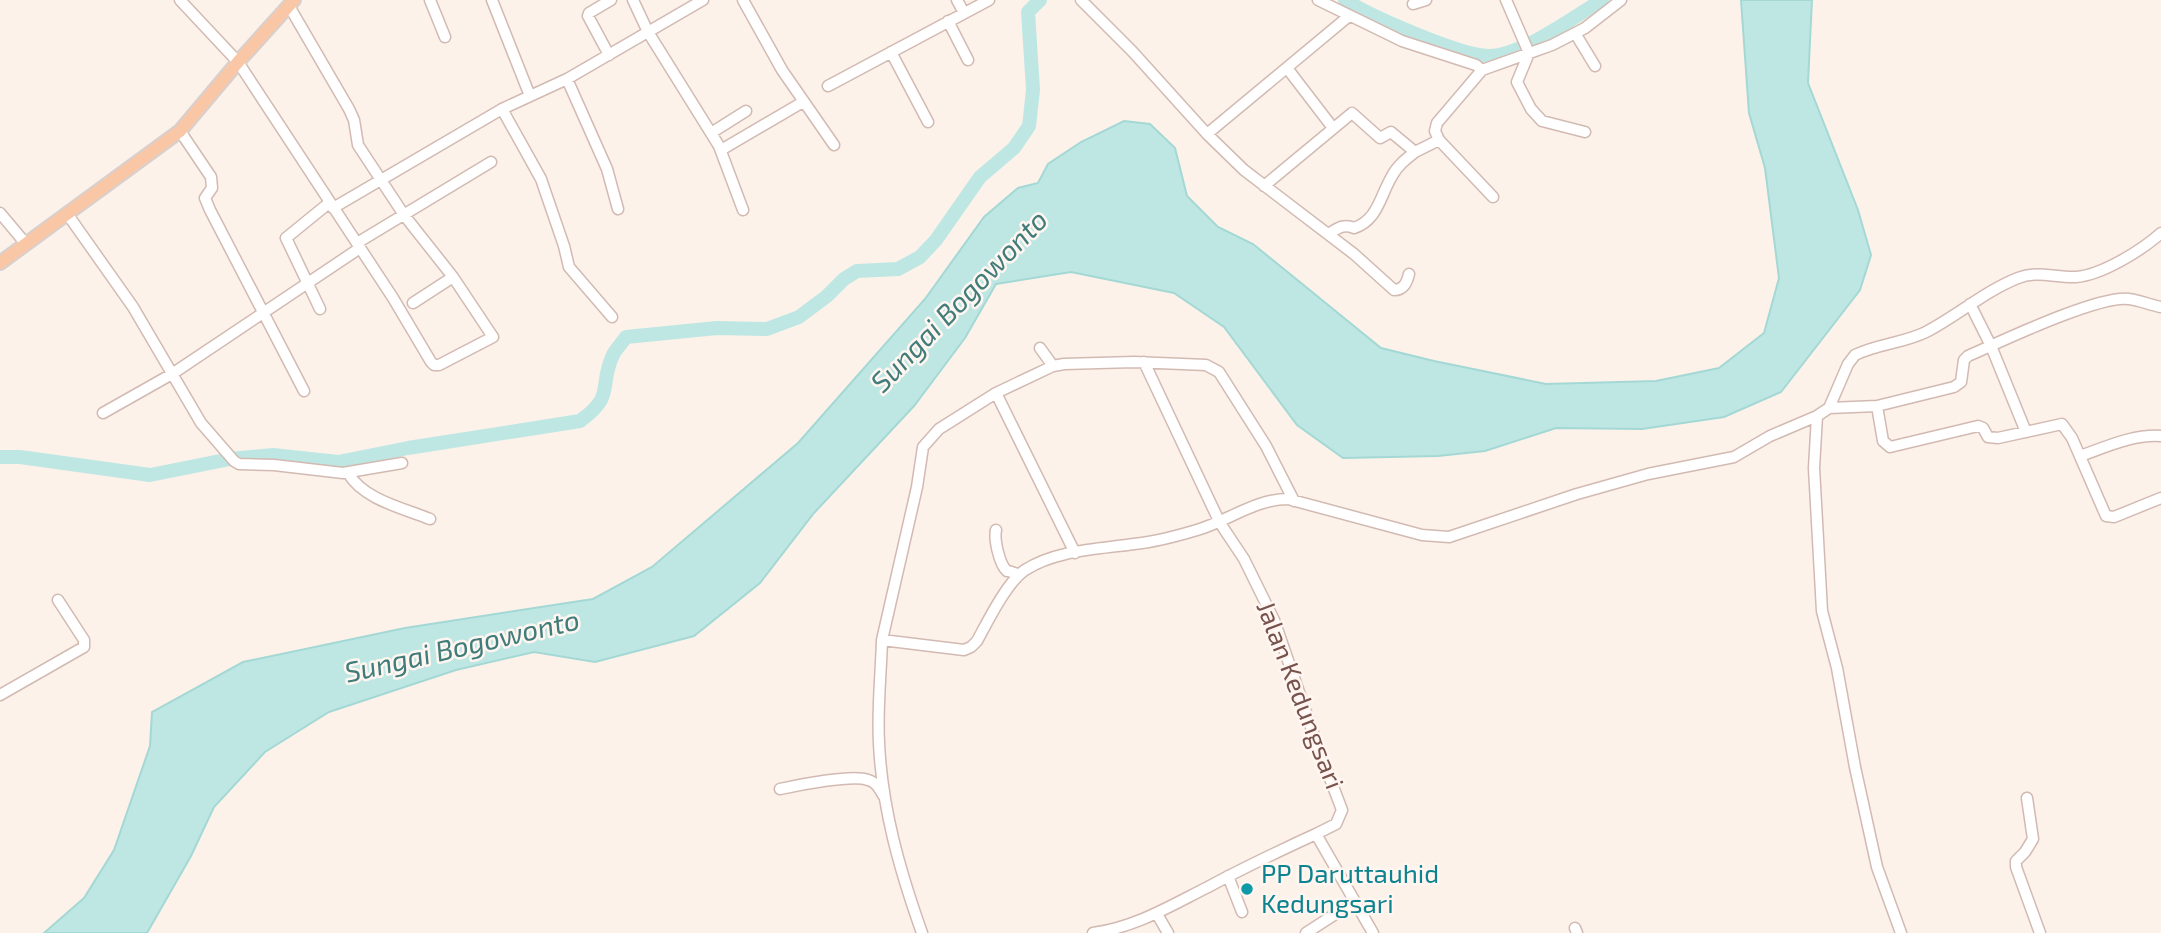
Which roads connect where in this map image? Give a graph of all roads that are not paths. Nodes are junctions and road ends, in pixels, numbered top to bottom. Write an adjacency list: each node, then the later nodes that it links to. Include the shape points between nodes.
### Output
1 (180, 0): 27 (street)
2 (430, 0): 22 (street)
3 (492, 0): 33 (street)
4 (611, 0): 25 (street, via 588,16)
5 (633, 0): 20 (street)
6 (703, 0): 20 (street)
7 (743, 0): 34 (street)
8 (957, 0): 17 (street)
9 (989, 0): 17 (street)
10 (1081, 0): 42 (street)
11 (1318, 0): 18 (street)
12 (1426, 0): 16 (street)
13 (1506, 0): 24 (street)
14 (1621, 0): 21 (street)
15 (292, 3): 27 (main road); 48 (street, via 349,109 358,145)
16 (1413, 5)
17 (964, 13): 19 (street)
18 (1349, 16): 29 (street); 30 (street)
19 (948, 21): 23 (street); 26 (street)
20 (648, 32): 25 (street); 41 (street)
21 (1575, 33): 24 (street); 28 (street)
22 (444, 37)
23 (891, 52): 32 (street); 37 (street)
24 (1528, 52): 30 (street); 40 (street, via 1517,82 1531,109 1542,121)
25 (609, 55): 31 (street)
26 (968, 60)
27 (238, 62): 39 (main road); 51 (street)
28 (1595, 66)
29 (1287, 68): 38 (street); 42 (street)
30 (1482, 70): 43 (street, via 1437,123)
31 (567, 79): 33 (street); 52 (street, via 607,169)
32 (828, 86)
33 (530, 96): 35 (street)
34 (803, 102): 44 (street); 45 (street)
35 (502, 109): 48 (street); 70 (street, via 541,180 569,267)
36 (746, 111): 41 (street)
37 (928, 122)
38 (1333, 128): 46 (street, via 1352,113 1380,138 1391,132); 49 (street)
39 (180, 131): 55 (main road); 69 (street, via 211,177 212,188 205,198)
40 (1585, 132)
41 (711, 133): 45 (street)
42 (1207, 134): 49 (street)
43 (1439, 140): 46 (street); 50 (street)
44 (834, 145)
45 (721, 150): 53 (street)
46 (1415, 152): 58 (street, via 1392,175 1366,224 1341,226)
47 (491, 162): 56 (street)
48 (381, 180): 51 (street); 56 (street)
49 (1264, 186): 58 (street)
50 (1493, 197)
51 (331, 206): 60 (street); 64 (street, via 286,238)
52 (618, 209)
53 (743, 210)
54 (0, 213): 59 (street)
55 (68, 215): 59 (main road); 75 (street, via 133,306)
56 (404, 215): 60 (street); 63 (street)
57 (2161, 233): 66 (street, via 2095,273 2065,277 2033,274)
58 (1328, 234): 62 (street, via 1394,290 1406,283)
59 (26, 244): 61 (main road)
60 (358, 246): 63 (street, via 434,365 493,337); 64 (street)
61 (0, 263)
62 (1409, 274)
63 (453, 277): 65 (street)
64 (307, 283): 68 (street); 69 (street)
65 (413, 303)
66 (1970, 304): 71 (street); 79 (street, via 1923,333 1855,355)
67 (2161, 307): 71 (street, via 2129,299 2107,302)
68 (320, 309)
69 (264, 311): 75 (street); 76 (street)
70 (612, 317)
71 (1991, 346): 78 (street, via 1966,358 1958,386); 82 (street)
72 (1040, 348): 74 (street)
73 (1144, 362): 74 (street); 88 (street, via 1206,365 1219,372); 90 (street)
74 (1053, 366): 77 (street)
75 (172, 374): 80 (street); 86 (street, via 201,423 239,464)
76 (304, 391)
77 (996, 393): 92 (street); 95 (street, via 939,429 923,447)
78 (1877, 406): 79 (street); 82 (street, via 1883,441 1890,447 1978,426 1991,438)
79 (1829, 408): 81 (street)
80 (103, 413)
81 (1817, 416): 88 (street, via 1734,457 1648,474 1449,537 1422,536); 111 (street, via 1814,468 1822,611 1877,867)
82 (2026, 432): 84 (street, via 2062,424)
83 (2161, 436): 84 (street, via 2119,442)
84 (2080, 456): 87 (street, via 2106,516)
85 (402, 463): 86 (street)
86 (348, 473): 89 (street, via 366,492)
87 (2161, 498)
88 (1294, 501): 90 (street, via 1274,499)
89 (430, 519)
90 (1220, 523): 92 (street, via 1169,538); 100 (street, Jalan Kedungsari, via 1274,620 1339,797 1339,820)
91 (996, 530): 93 (street, via 1005,569)
92 (1075, 553): 93 (street)
93 (1019, 575): 95 (street, via 971,647)
94 (58, 600): 96 (street, via 84,647)
95 (882, 640): 99 (street, via 878,742)
96 (0, 695)
97 (780, 789): 99 (street, via 865,778 877,785)
98 (2027, 798): 112 (street, via 2033,839 2016,867)
99 (884, 799): 106 (street)
100 (1315, 834): 101 (street); 102 (street)
101 (1228, 876): 103 (street); 104 (street)
102 (1354, 902): 109 (street); 110 (street)
103 (1242, 912)
104 (1157, 914): 105 (street); 108 (street)
105 (1124, 931): 107 (street)
106 (922, 933)
107 (1093, 933)
108 (1168, 933)
109 (1307, 933)
110 (1373, 933)
111 (1901, 933)
112 (2040, 933)

